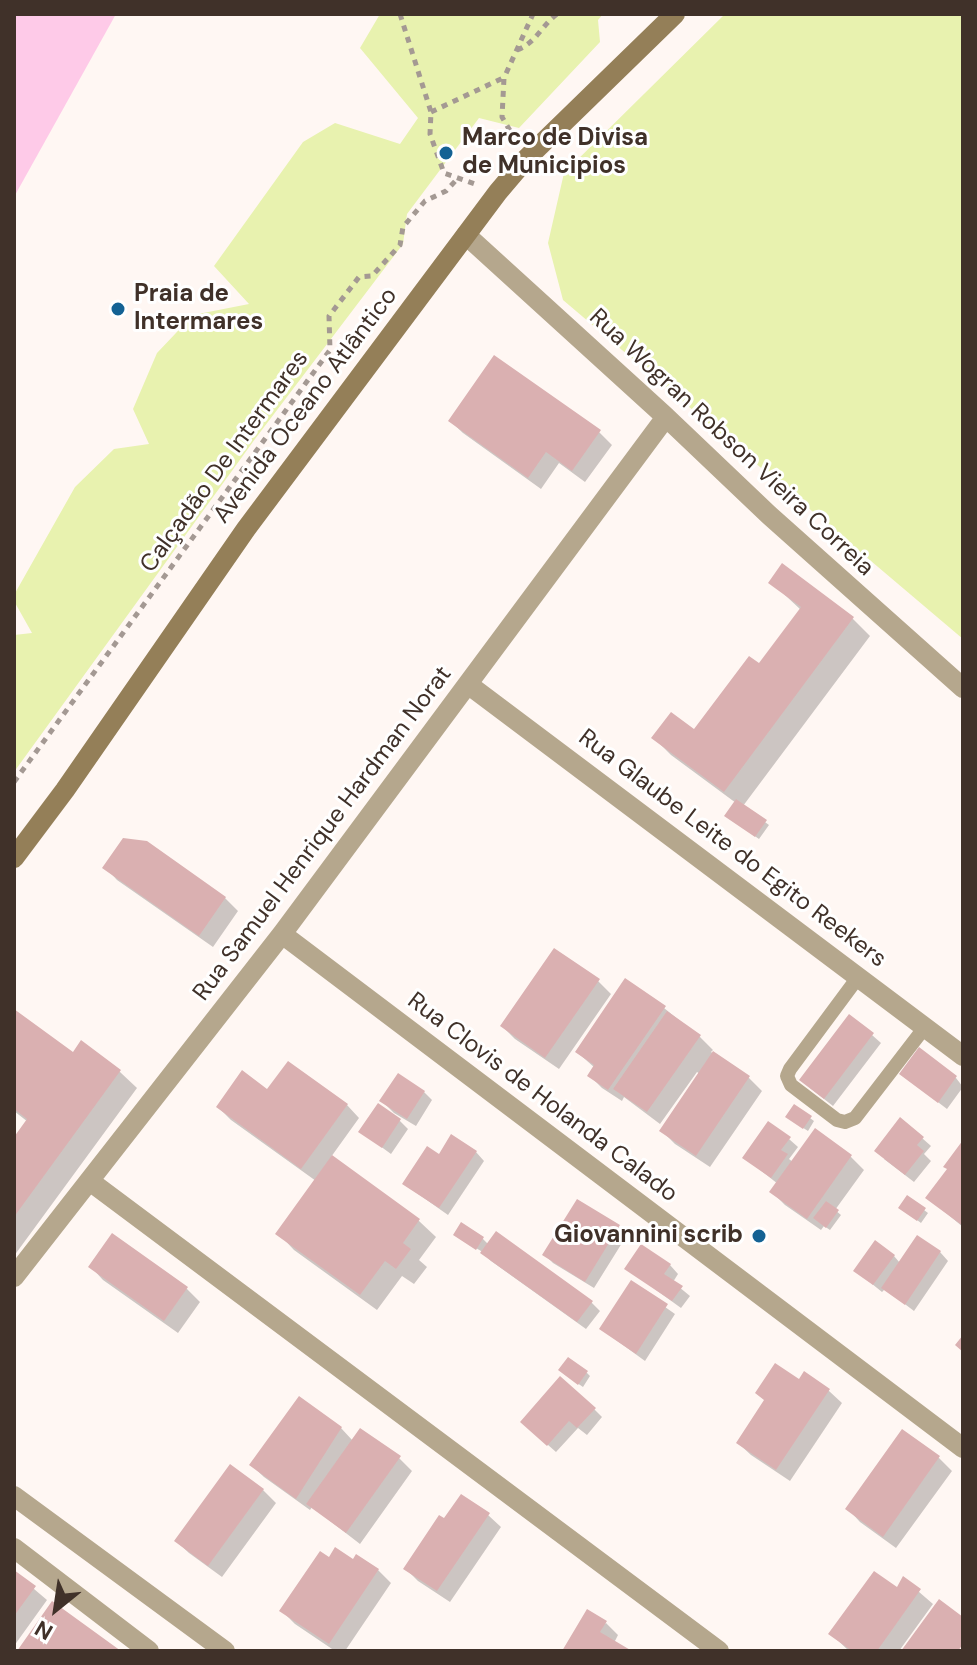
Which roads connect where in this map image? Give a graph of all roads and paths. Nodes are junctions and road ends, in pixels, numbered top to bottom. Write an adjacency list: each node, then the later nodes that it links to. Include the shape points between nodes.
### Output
1 (400, 14): 7 (path)
2 (533, 14): 5 (path)
3 (557, 14): 5 (path)
4 (675, 14): 8 (main road, Avenida Oceano Atlântico)
5 (516, 51): 6 (path)
6 (504, 78): 7 (path); 8 (path, via 502,117)
7 (431, 112): 10 (path, via 430,134 444,173)
8 (526, 159): 10 (main road, Avenida Oceano Atlântico)
9 (458, 178): 15 (path, Calçadão De Intermares, via 425,201 403,227 400,245 372,276 359,277 329,316 330,350)
10 (498, 192): 11 (main road, Avenida Oceano Atlântico)
11 (466, 235): 12 (street, Rua Wogran Robson Vieira Correia); 16 (main road, Avenida Oceano Atlântico, via 246,529)
12 (666, 417): 13 (street, Rua Samuel Henrique Hardman Norat); 14 (street, Rua Wogran Robson Vieira Correia)
13 (469, 685): 17 (street, Rua Samuel Henrique Hardman Norat); 18 (street, Rua Glaube Leite do Egito Reekers)
14 (963, 688)
15 (14, 782)
16 (14, 858)
17 (282, 934): 21 (street, Rua Samuel Henrique Hardman Norat); 23 (street, Rua Clovis de Holanda Calado)
18 (859, 976): 19 (street, Rua Glaube Leite do Egito Reekers); 19 (lane, via 790,1069 791,1085 837,1120 855,1118)
19 (925, 1027): 20 (street, Rua Glaube Leite do Egito Reekers)
20 (963, 1056)
21 (91, 1182): 22 (street, Rua Samuel Henrique Hardman Norat); 28 (street)
22 (14, 1277)
23 (963, 1448)
24 (14, 1496): 27 (street)
25 (14, 1548): 26 (street)
26 (149, 1651)
27 (225, 1651)
28 (719, 1651)

